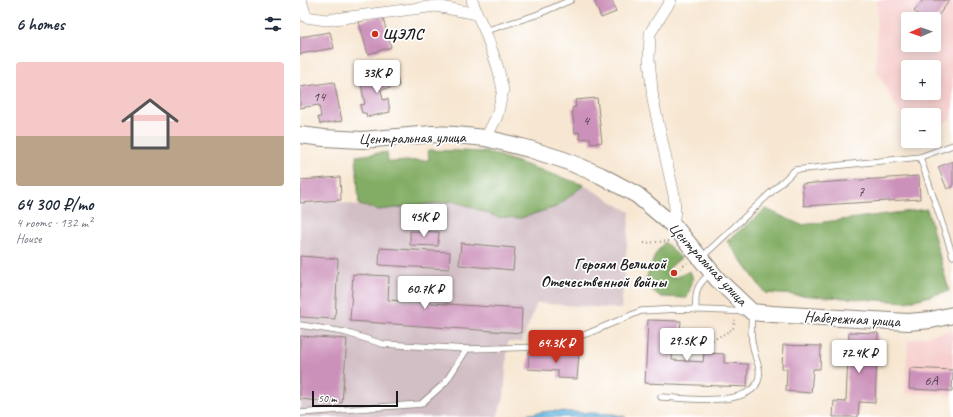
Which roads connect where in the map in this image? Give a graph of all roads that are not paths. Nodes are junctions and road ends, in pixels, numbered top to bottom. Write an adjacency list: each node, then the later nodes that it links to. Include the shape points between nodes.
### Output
1 (301, 0): 5 (street, via 306,17 326,20 436,6)
2 (472, 0): 5 (street)
3 (571, 0): 6 (lane, via 536,15)
4 (671, 0): 11 (street, via 650,33 649,59 654,100 674,195)
5 (477, 14): 6 (street)
6 (485, 31): 8 (street, via 503,90 497,116)
7 (300, 135): 8 (street, Центральная улица, via 362,140 432,134)
8 (486, 138): 11 (street, Центральная улица, via 564,160 600,175 637,195)
9 (953, 145): 10 (lane)
10 (920, 157): 12 (lane); 13 (lane, via 795,170)
11 (672, 233): 13 (street, Центральная улица)
12 (953, 256)
13 (695, 260): 14 (street, Центральная улица)
14 (712, 272): 15 (lane, via 697,290); 16 (street, Центральная улица)
15 (696, 310): 16 (lane); 19 (lane, via 641,311 589,333 546,347)
16 (752, 312): 17 (street, Набережная улица, via 908,322); 20 (lane, via 751,334 759,369 759,381 751,390 740,397 724,400)
17 (953, 315)
18 (300, 325): 19 (lane, via 344,332 383,344)
19 (467, 349): 21 (lane, via 445,383 421,404)
20 (661, 397)
21 (300, 413)

